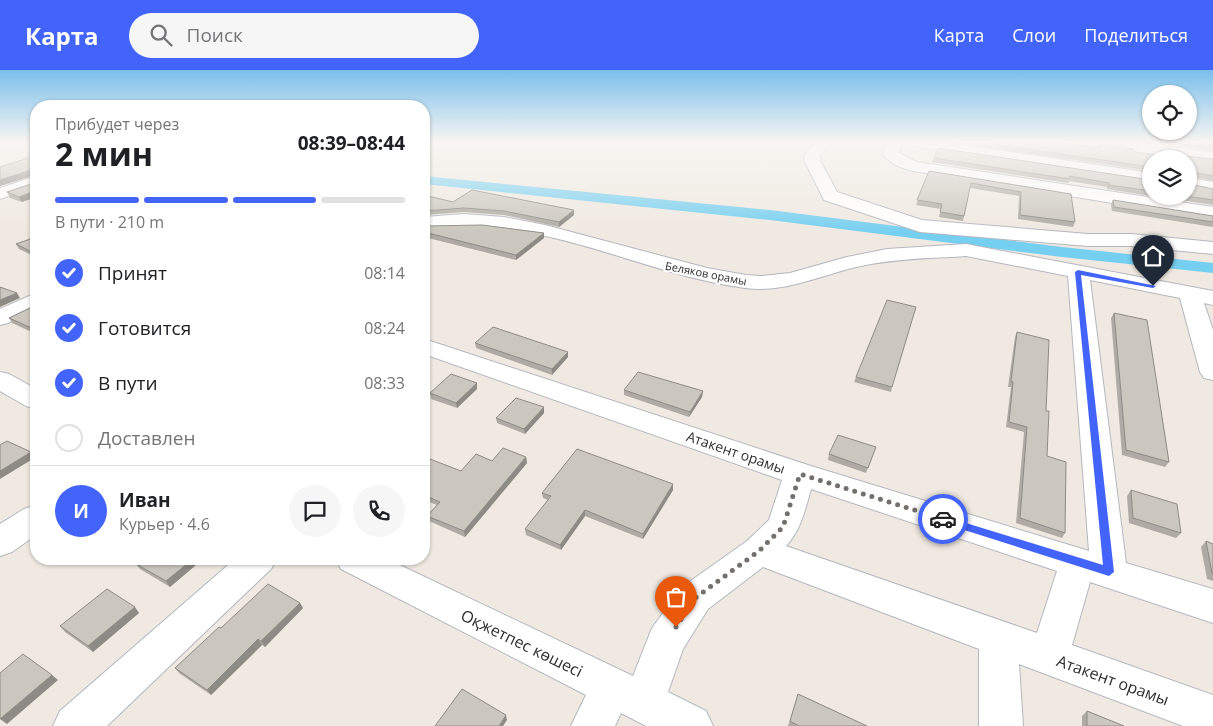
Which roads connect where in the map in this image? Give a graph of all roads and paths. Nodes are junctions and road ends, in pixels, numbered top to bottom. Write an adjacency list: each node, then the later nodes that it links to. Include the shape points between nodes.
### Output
1 (818, 173): 11 (street, via 830,196 920,226)
2 (955, 173): 9 (street)
3 (1117, 173): 4 (street)
4 (1142, 177)
5 (30, 183): 8 (street)
6 (1197, 184): 7 (street)
7 (1213, 187)
8 (0, 194)
9 (1213, 213)
10 (430, 222): 12 (street, Беляков орамы, via 459,220 523,227 663,265 747,282 770,283 861,260 939,250 966,250)
11 (1213, 248)
12 (1078, 272): 13 (street, Беляков орамы); 26 (street)
13 (1202, 296): 17 (street, Беляков орамы)
14 (30, 303): 15 (street)
15 (0, 318)
16 (430, 348): 20 (street, Атакент орамы)
17 (1213, 372)
18 (0, 380): 19 (street)
19 (30, 397)
20 (800, 474): 23 (street, via 783,527); 26 (street, Атакент орамы)
21 (30, 522): 22 (street)
22 (0, 542)
23 (759, 551): 28 (street); 30 (street, via 695,598)
24 (252, 565): 32 (street)
25 (365, 565): 30 (street, Оқжетпес көшесі)
26 (1094, 567): 27 (street, Атакент орамы); 29 (street, Атакент орамы)
27 (1213, 606)
28 (998, 638): 29 (street); 35 (street)
29 (1049, 656): 31 (street, Атакент орамы)
30 (628, 695): 33 (street); 34 (street, Оқжетпес көшесі)
31 (1213, 716)
32 (76, 726)
33 (593, 726)
34 (691, 726)
35 (1001, 726)

